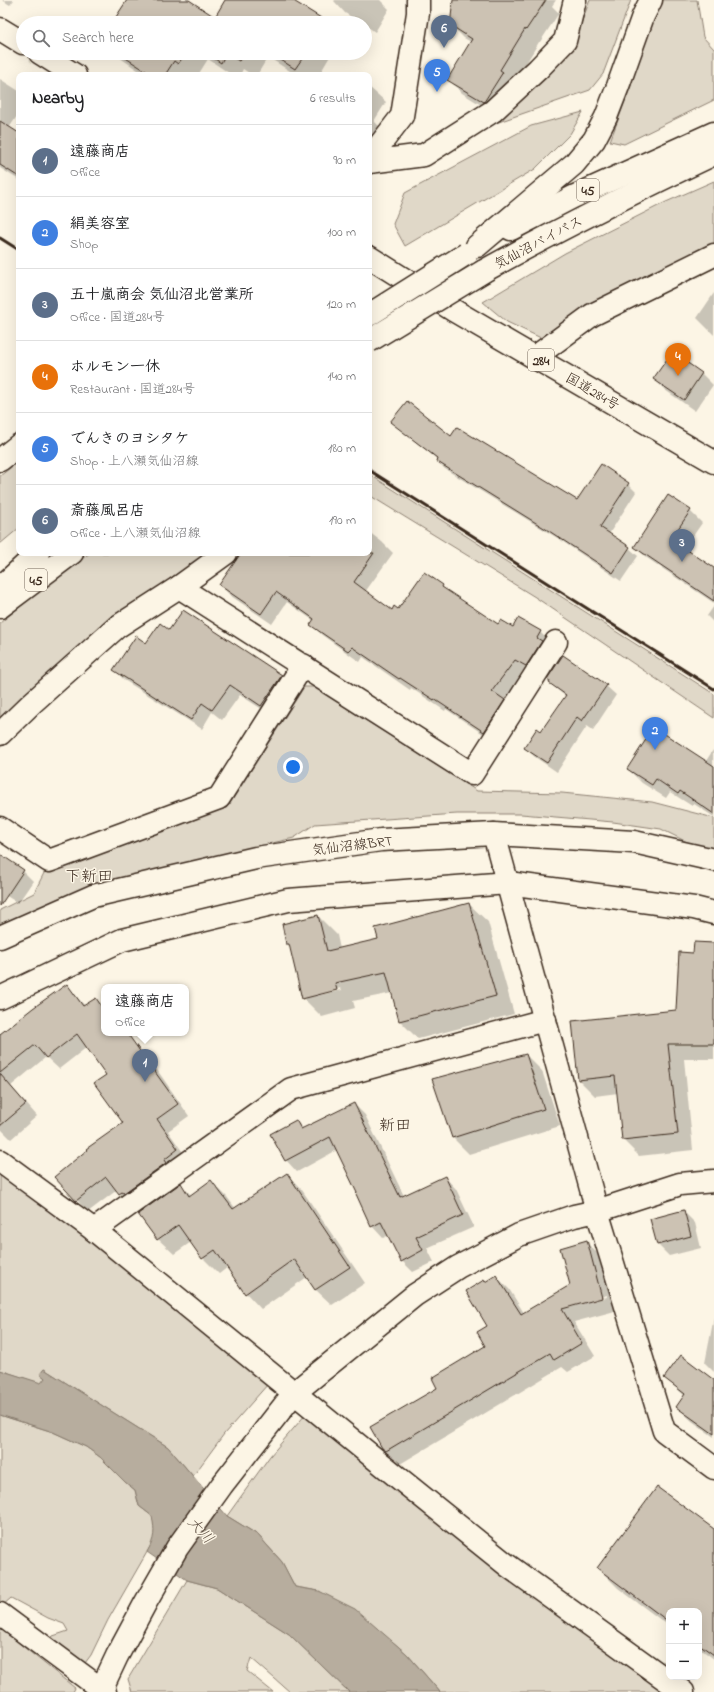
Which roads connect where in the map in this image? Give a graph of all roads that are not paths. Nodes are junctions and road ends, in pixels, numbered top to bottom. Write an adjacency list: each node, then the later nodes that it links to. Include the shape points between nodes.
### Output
1 (418, 0): 10 (main road, via 402,116)
2 (574, 0): 11 (main road, via 565,41 493,111 424,154)
3 (651, 0): 14 (main road, via 606,117 594,140 574,164)
4 (0, 28): 5 (main road)
5 (16, 38)
6 (51, 60): 7 (main road)
7 (70, 72)
8 (714, 133): 14 (main road, 気仙沼バイパス / 45, via 573,197)
9 (714, 154): 13 (main road, 気仙沼バイパス / 45)
10 (372, 155)
11 (372, 162)
12 (714, 170): 13 (main road)
13 (530, 245): 18 (main road, 気仙沼バイパス / 45, bridge, via 484,270)
14 (471, 250): 17 (main road, 気仙沼バイパス / 45, bridge)
15 (714, 256): 19 (main road, via 592,314)
16 (372, 259): 19 (main road, 国道284号 / 284, via 453,310)
17 (372, 313)
18 (372, 339)
19 (535, 357): 22 (main road, 国道284号 / 284)
20 (16, 447): 21 (main road)
21 (0, 460)
22 (714, 462)
23 (35, 556): 27 (main road, 45)
24 (68, 556): 28 (main road, 45)
25 (222, 556): 26 (main road)
26 (179, 587): 30 (main road); 31 (main road, via 117,627)
27 (0, 588)
28 (0, 607)
29 (556, 642): 30 (main road, via 472,774)
30 (303, 666): 32 (main road, via 219,798 49,861)
31 (0, 734)
32 (0, 828)
33 (494, 834): 34 (main road, 気仙沼線BRT, via 634,842); 35 (main road); 37 (main road, 気仙沼線BRT, via 381,840 256,858 93,896)
34 (714, 860)
35 (508, 883): 36 (main road, via 694,908); 38 (main road, via 288,900 122,940); 39 (main road)
36 (714, 913)
37 (0, 937)
38 (0, 998)
39 (545, 1020): 42 (main road); 43 (main road, via 291,1089)
40 (0, 1161): 43 (main road)
41 (714, 1181): 42 (main road, via 680,1184)
42 (597, 1211): 44 (main road, via 519,1235 458,1267 415,1295); 45 (main road, via 664,1431)
43 (94, 1230): 44 (main road)
44 (294, 1394): 47 (main road, via 222,1484 177,1548 117,1656); 48 (main road, via 508,1565)
45 (714, 1468)
46 (0, 1614): 47 (main road)
47 (102, 1691)
48 (683, 1692)

